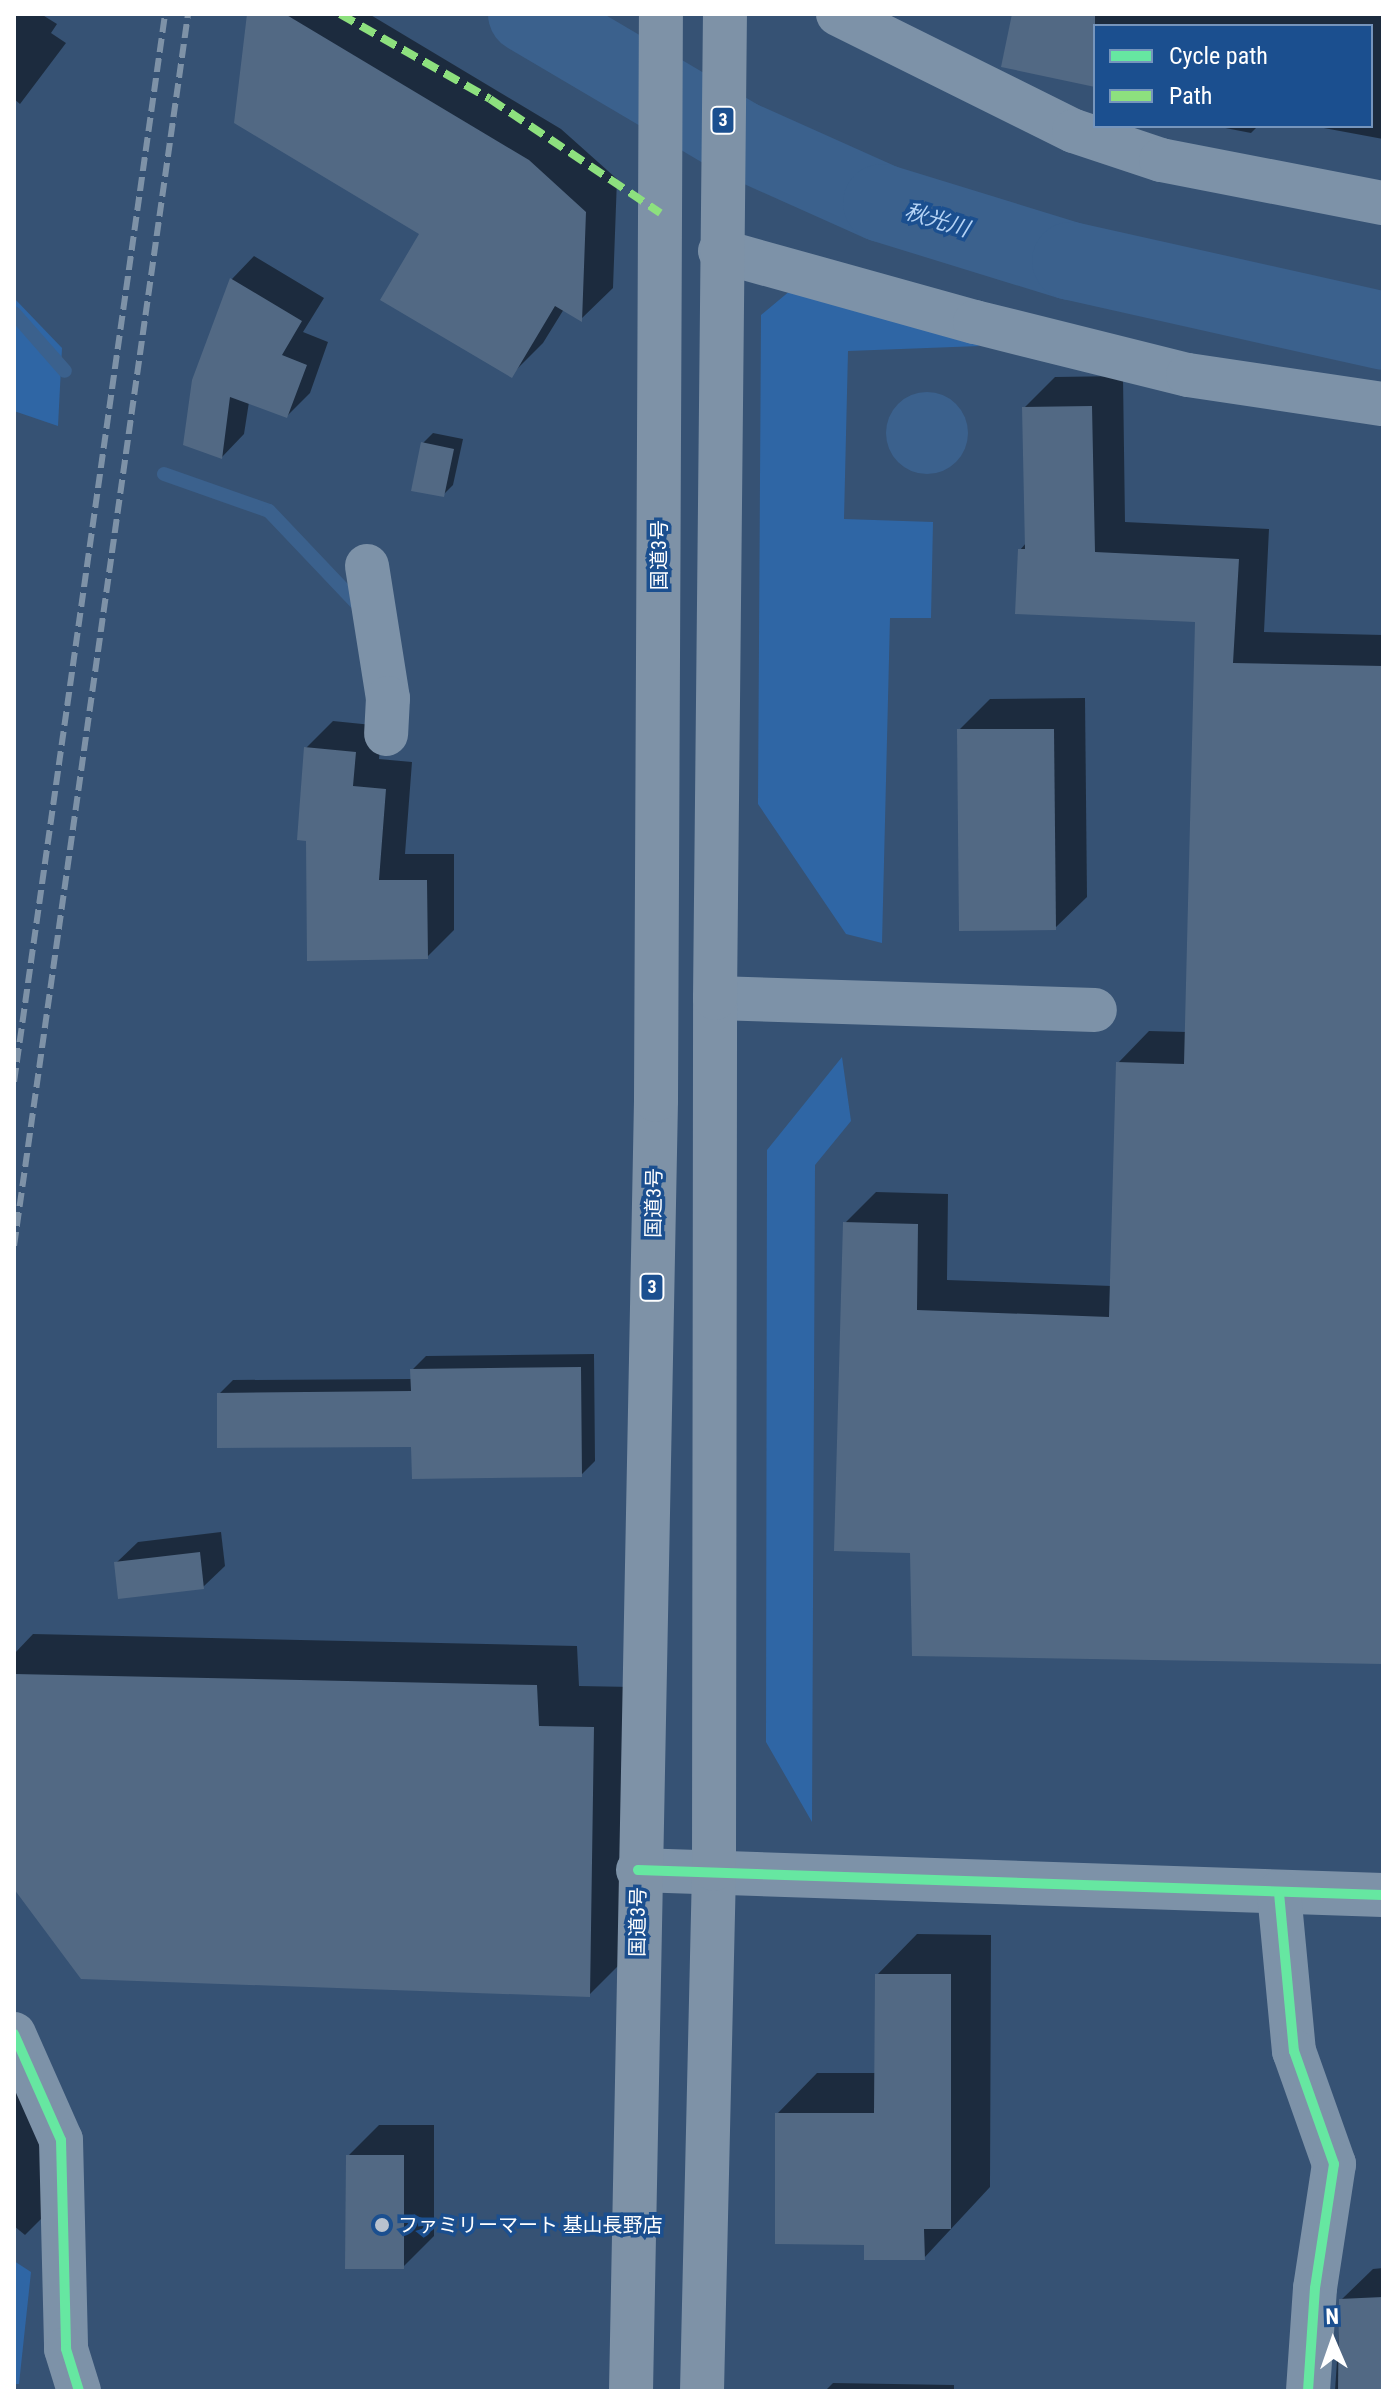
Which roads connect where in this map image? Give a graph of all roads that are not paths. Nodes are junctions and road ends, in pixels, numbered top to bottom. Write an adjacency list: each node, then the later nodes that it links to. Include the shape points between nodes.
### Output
1 (661, 14): 12 (highway, 国道3号 / 3, via 657,1085)
2 (725, 14): 5 (highway, 3)
3 (838, 14): 4 (street, via 1074,131 1161,160)
4 (1383, 203)
5 (720, 238): 6 (street, via 975,322 1188,375); 9 (highway, 3)
6 (1383, 404)
7 (367, 566): 8 (street, via 388,698)
8 (386, 734)
9 (715, 998): 10 (street); 11 (highway, 3)
10 (1095, 1010)
11 (714, 1869): 12 (street); 13 (street); 18 (highway, 3)
12 (638, 1870): 17 (highway, 国道3号 / 3)
13 (1279, 1893): 14 (street); 19 (street, via 1294,2051 1334,2164 1315,2288)
14 (1383, 1895)
15 (14, 2034): 16 (street, via 61,2140 66,2349)
16 (79, 2391)
17 (631, 2391)
18 (702, 2391)
19 (1308, 2391)

